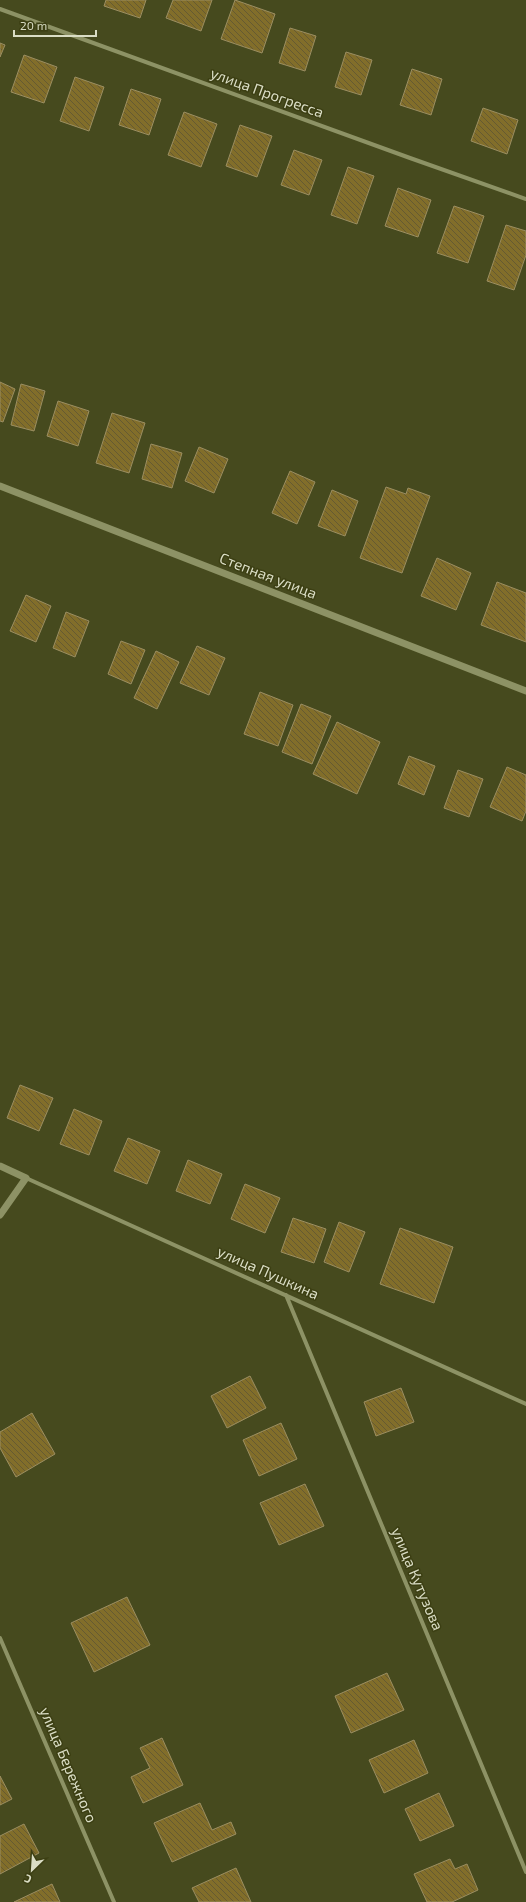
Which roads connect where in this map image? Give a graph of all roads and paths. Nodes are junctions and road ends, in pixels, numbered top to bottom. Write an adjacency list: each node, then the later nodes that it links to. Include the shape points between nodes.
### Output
1 (0, 9): 2 (street, улица Прогресса)
2 (526, 199)
3 (0, 486): 4 (street, Степная улица)
4 (526, 691)
5 (0, 1166): 6 (street, улица Пушкина)
6 (26, 1178): 7 (street); 8 (street, улица Пушкина)
7 (0, 1215)
8 (286, 1295): 9 (street, улица Пушкина); 11 (street, улица Кутузова)
9 (526, 1404)
10 (0, 1638): 12 (street, улица Бережного)
11 (526, 1872)
12 (114, 1902)

